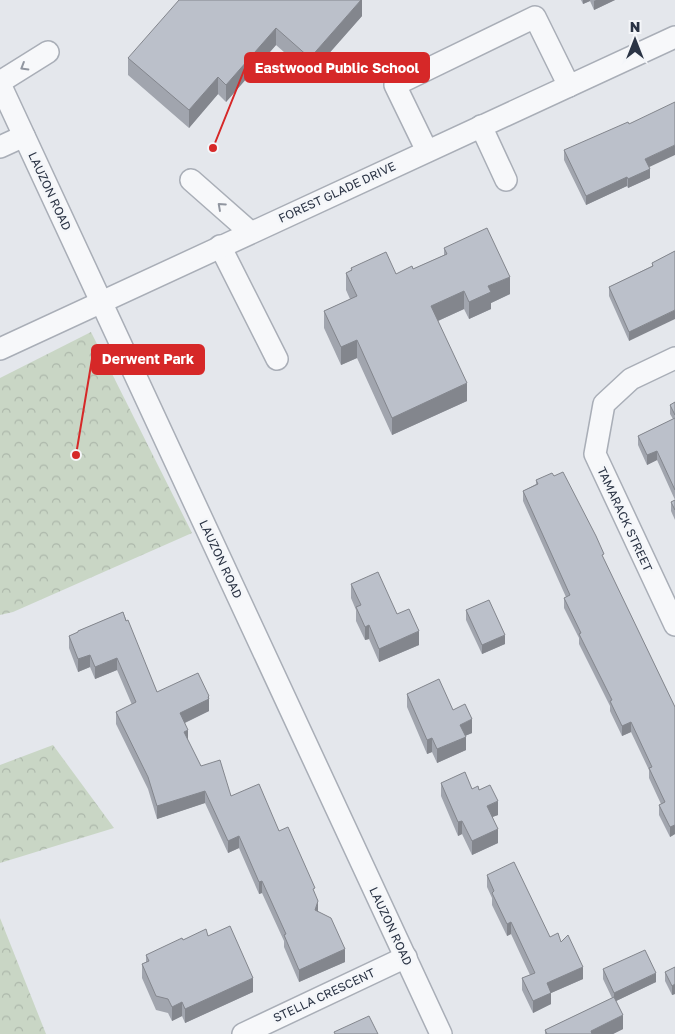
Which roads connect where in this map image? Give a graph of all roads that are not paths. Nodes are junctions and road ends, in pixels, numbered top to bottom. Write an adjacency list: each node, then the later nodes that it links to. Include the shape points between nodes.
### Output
1 (675, 37): 4 (street, FOREST GLADE DRIVE)
2 (48, 52): 3 (street, one-way to 3)
3 (0, 83): 6 (street, LAUZON ROAD)
4 (569, 86): 5 (street, FOREST GLADE DRIVE); 8 (street, via 535,17 395,85)
5 (481, 126): 8 (street, FOREST GLADE DRIVE); 10 (street)
6 (24, 136): 7 (street); 13 (street, LAUZON ROAD)
7 (0, 147)
8 (428, 151): 11 (street, FOREST GLADE DRIVE)
9 (191, 180): 11 (street, one-way to 9)
10 (506, 180)
11 (250, 232): 12 (street, FOREST GLADE DRIVE)
12 (220, 246): 13 (street, FOREST GLADE DRIVE); 15 (street)
13 (102, 302): 14 (street, FOREST GLADE DRIVE); 18 (street, LAUZON ROAD)
14 (0, 348)
15 (277, 358)
16 (675, 358): 17 (street, TAMARACK STREET, via 631,379 604,404 595,454)
17 (675, 625)
18 (406, 957): 19 (street, STELLA CRESCENT); 20 (street, LAUZON ROAD)
19 (243, 1034)
20 (441, 1034)

